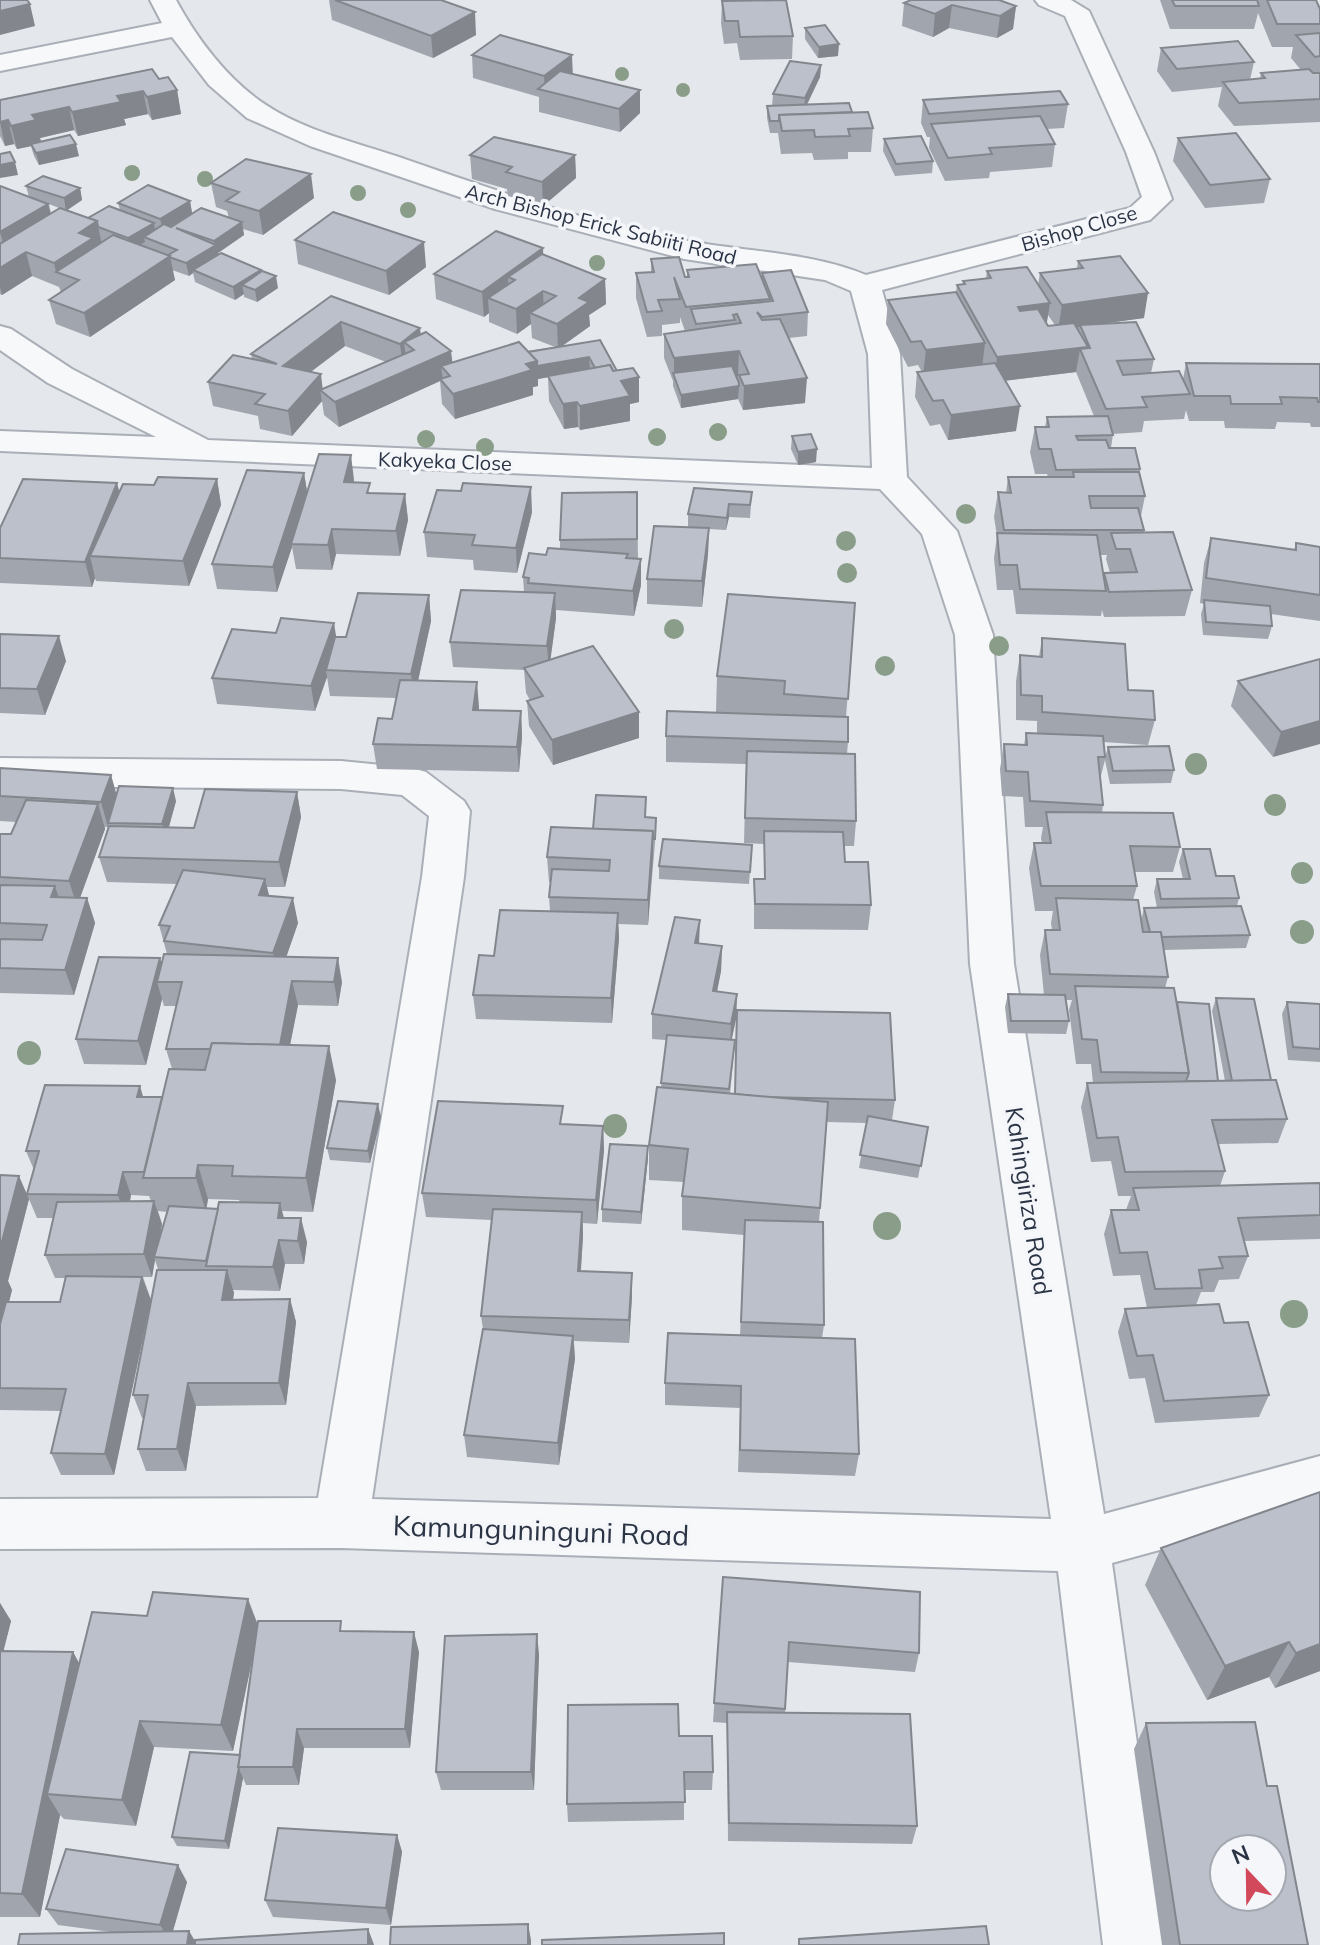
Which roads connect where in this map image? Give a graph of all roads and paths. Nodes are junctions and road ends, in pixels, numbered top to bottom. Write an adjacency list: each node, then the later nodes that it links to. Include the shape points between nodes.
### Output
1 (163, 0): 3 (street, Arch Bishop Erick Sabiiti Road)
2 (1048, 0): 5 (street, Bishop Close, via 1076,11 1157,199 1140,214)
3 (178, 28): 4 (street); 5 (street, Arch Bishop Erick Sabiiti Road, via 219,79 257,112 320,140 505,203 684,250 832,272)
4 (0, 63)
5 (864, 285): 9 (street, via 876,309 883,354)
6 (0, 336): 8 (street, via 60,376 186,441)
7 (0, 441): 8 (street, Kakyeka Close)
8 (223, 453): 9 (street, Kakyeka Close)
9 (890, 479): 14 (street, Kahingiriza Road, via 939,531 974,635 992,964)
10 (0, 772): 12 (street, via 341,775 412,782 450,811)
11 (1320, 1481): 14 (street, Kamunguninguni Road)
12 (341, 1523): 13 (street, Kamunguninguni Road); 14 (street, Kamunguninguni Road)
13 (0, 1524)
14 (1082, 1546): 15 (street, Kahingiriza Road)
15 (1134, 1945)

